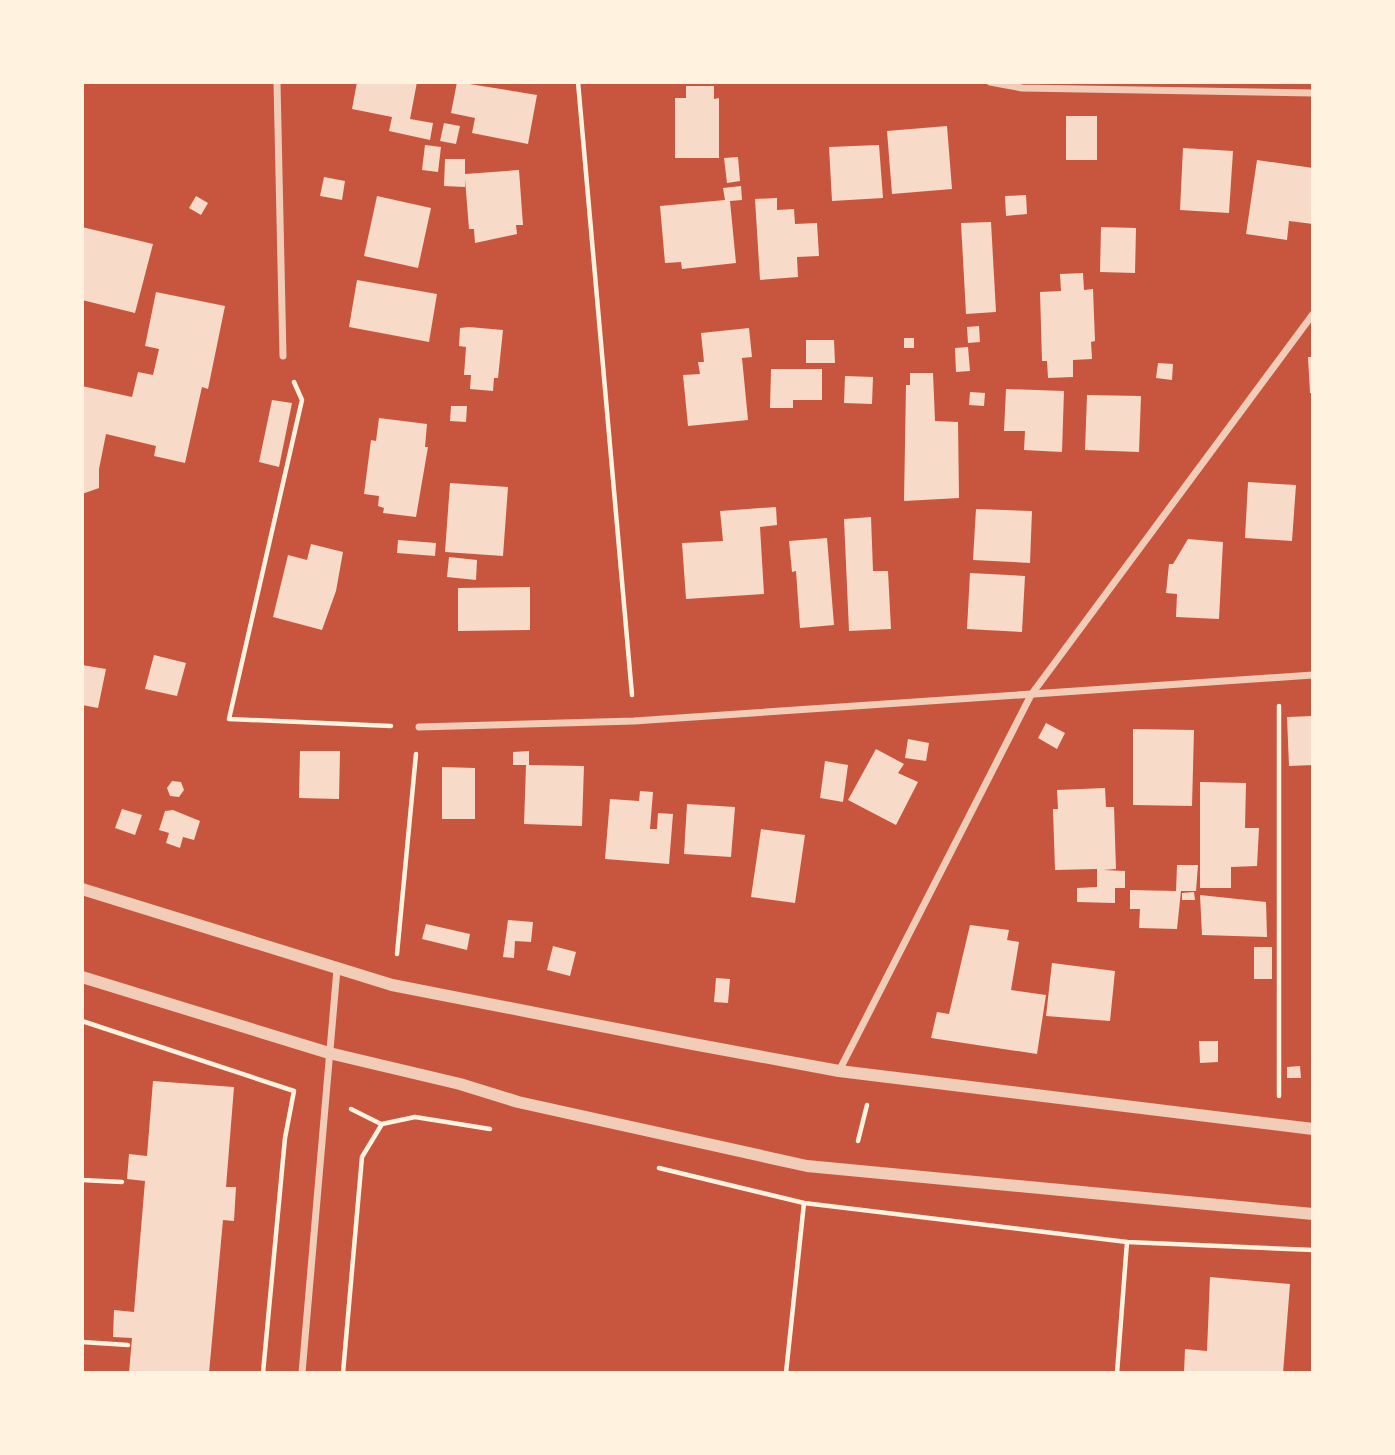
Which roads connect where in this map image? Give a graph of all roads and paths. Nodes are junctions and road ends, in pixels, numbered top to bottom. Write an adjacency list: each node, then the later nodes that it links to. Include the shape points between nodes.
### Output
1 (277, 82): 7 (street)
2 (578, 82): 11 (path)
3 (990, 82): 4 (street)
4 (1022, 85): 5 (street)
5 (1313, 93)
6 (1313, 314): 10 (street)
7 (283, 356): 12 (path, via 302,400 229,719)
8 (1313, 675): 9 (street)
9 (1279, 677): 10 (street); 20 (path)
10 (1031, 695): 11 (street); 19 (street)
11 (634, 721): 12 (street)
12 (419, 727): 14 (path)
13 (82, 889): 15 (street)
14 (398, 942)
15 (337, 969): 18 (street); 19 (street, via 392,985)
16 (82, 977): 18 (street)
17 (82, 1021): 32 (path, via 294,1091 285,1138)
18 (329, 1053): 27 (street, via 518,1102 807,1166); 33 (street)
19 (839, 1071): 20 (street)
20 (1279, 1126): 21 (street)
21 (1313, 1129)
22 (496, 1131): 34 (path, via 415,1117 382,1124 362,1157)
23 (654, 1167): 26 (path)
24 (82, 1180): 25 (path)
25 (122, 1182)
26 (804, 1203): 28 (path); 35 (path)
27 (1313, 1214)
28 (1127, 1242): 29 (path); 36 (path)
29 (1313, 1250)
30 (82, 1342): 31 (path)
31 (128, 1345)
32 (263, 1373)
33 (302, 1373)
34 (343, 1373)
35 (786, 1373)
36 (1117, 1373)

